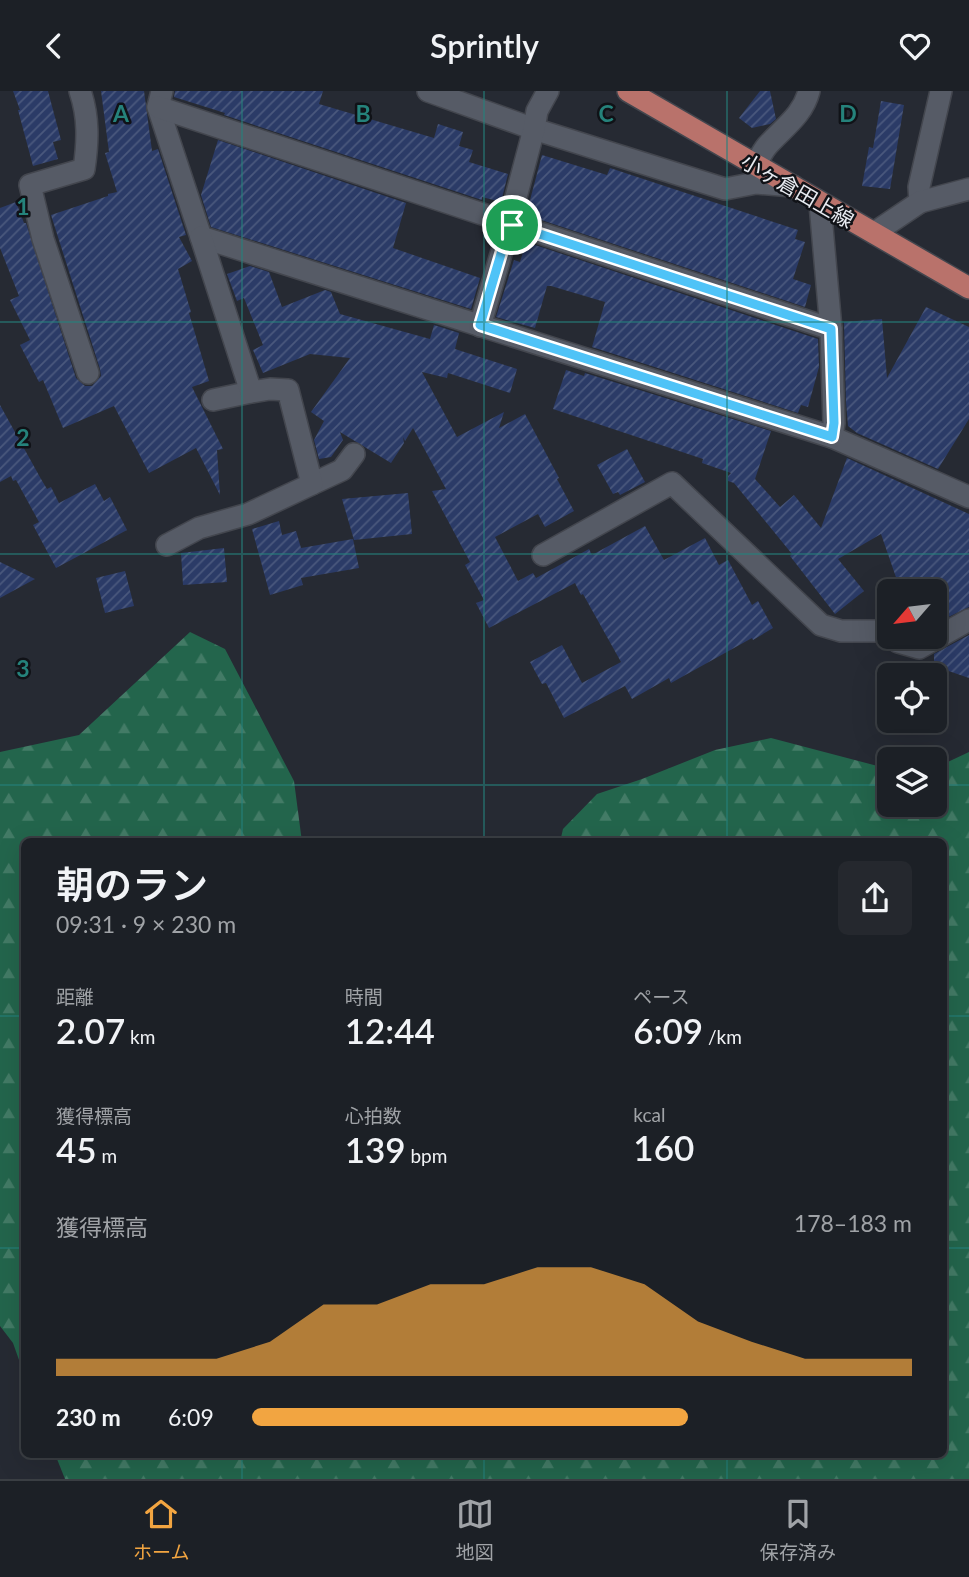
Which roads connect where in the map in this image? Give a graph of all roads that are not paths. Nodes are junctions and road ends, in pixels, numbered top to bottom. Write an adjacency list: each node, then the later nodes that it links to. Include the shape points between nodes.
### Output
1 (80, 91): 20 (street, via 88,140 84,169 30,185)
2 (428, 91): 8 (street)
3 (548, 91): 8 (street)
4 (628, 91): 9 (main road, 小ヶ倉田上線)
5 (809, 91): 9 (street, via 794,121)
6 (941, 91): 12 (street, via 919,187)
7 (160, 99): 14 (street); 16 (street)
8 (534, 129): 10 (street, via 725,189 757,183); 14 (street)
9 (755, 166): 10 (main road, 小ヶ倉田上線)
10 (793, 187): 13 (main road, 小ヶ倉田上線)
11 (969, 189): 12 (street)
12 (920, 202): 15 (street)
13 (820, 204): 15 (main road, 小ヶ倉田上線); 19 (street)
14 (512, 225): 18 (street); 19 (street)
15 (874, 233): 17 (main road, 小ヶ倉田上線)
16 (201, 237): 18 (street); 21 (street)
17 (969, 288)
18 (480, 325): 23 (street)
19 (831, 329): 23 (street)
20 (88, 373)
21 (251, 392): 22 (street); 25 (street, via 288,390)
22 (213, 400)
23 (832, 437): 26 (street)
24 (354, 454): 25 (street, via 342,470)
25 (312, 484): 27 (street, via 248,515 199,528)
26 (969, 497)
27 (167, 545)
28 (543, 555): 30 (street, via 671,483 821,625 841,631)
29 (969, 620): 31 (street)
30 (877, 631)
31 (947, 632)

